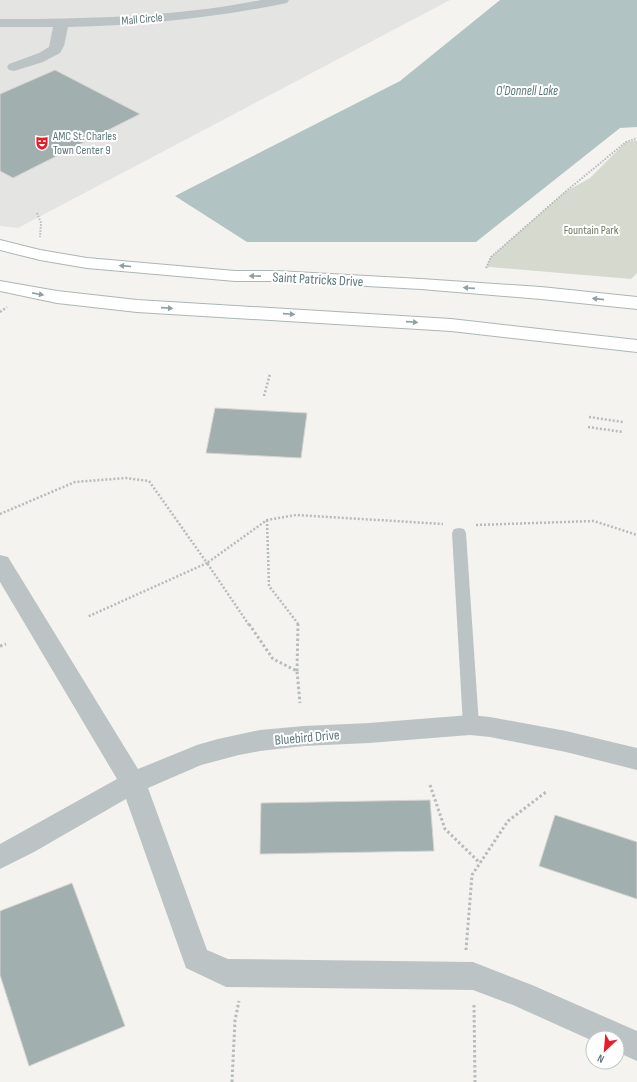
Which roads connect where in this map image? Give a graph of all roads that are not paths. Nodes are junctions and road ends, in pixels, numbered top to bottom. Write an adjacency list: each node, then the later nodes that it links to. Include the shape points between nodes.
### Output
1 (282, 0): 3 (street, Mall Circle, via 134,21)
2 (0, 23): 3 (street, Mall Circle)
3 (61, 23): 4 (street, via 55,49)
4 (14, 67)
5 (0, 245): 7 (main road, Saint Patricks Drive, one-way to 5, via 541,293 277,276 235,276 87,263)
6 (0, 286): 8 (main road, one-way to 8, via 57,297 137,306)
7 (637, 303)
8 (451, 325): 9 (main road, via 469,317 609,331); 10 (main road)
9 (637, 331)
10 (637, 346)
11 (455, 529): 13 (lane)
12 (0, 563): 15 (street)
13 (471, 725): 14 (street, Bluebird Drive, via 563,740); 15 (street, Bluebird Drive, via 310,735 249,743 198,756 158,771)
14 (637, 759)
15 (134, 784): 16 (street, Bluebird Drive); 17 (street, via 196,959 226,973 473,976)
16 (0, 857)
17 (637, 1046)

